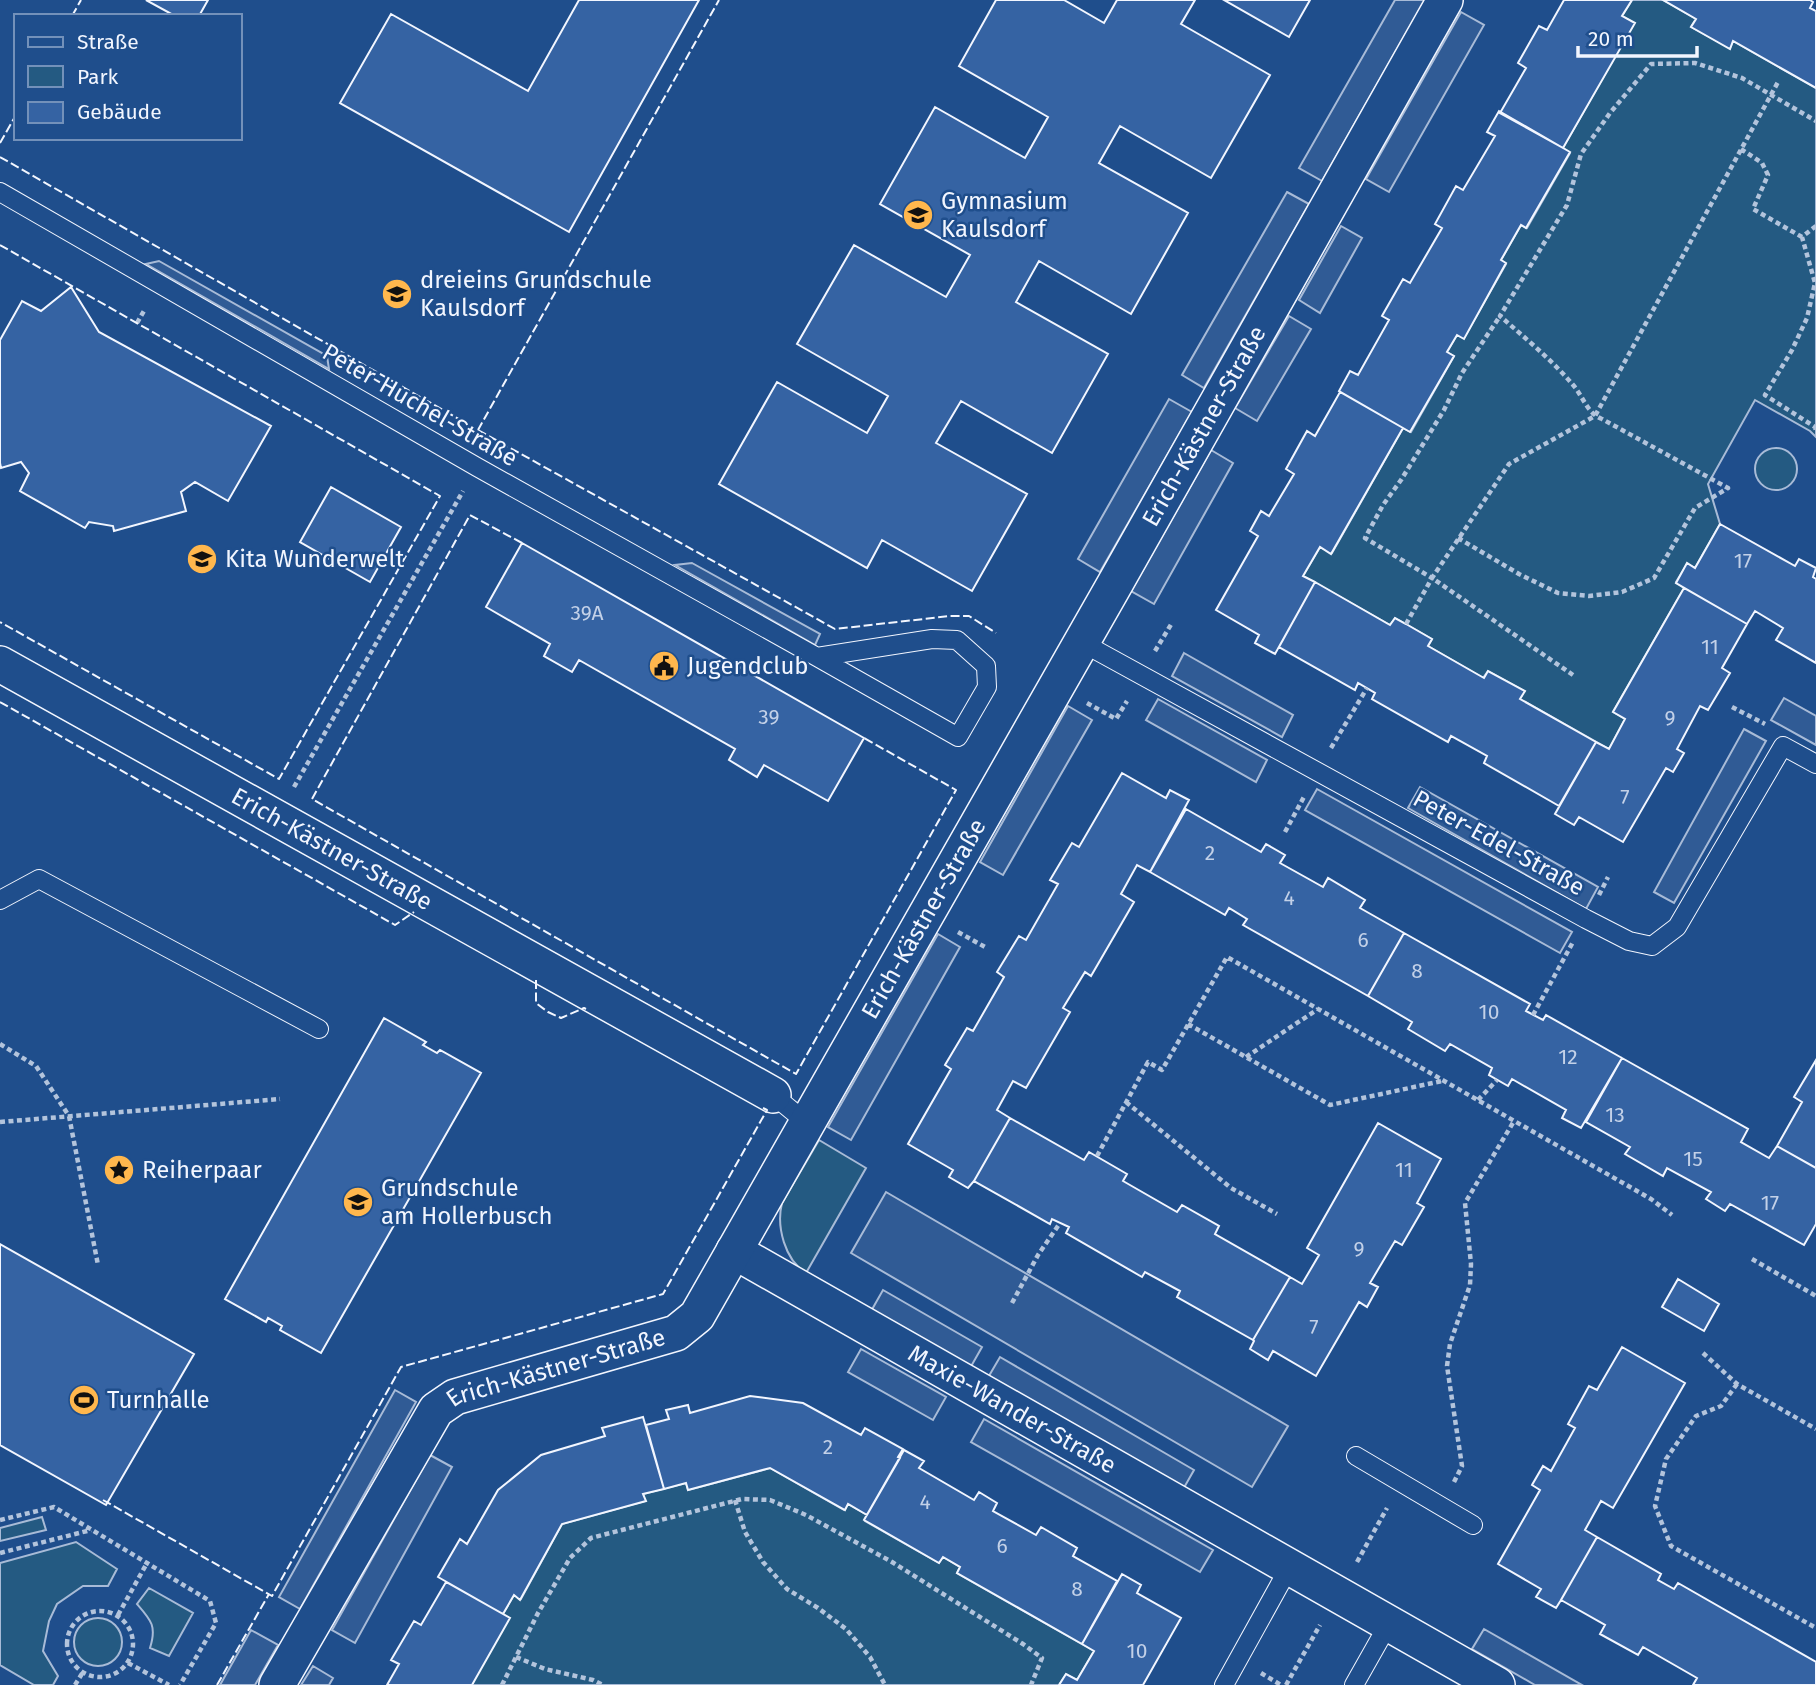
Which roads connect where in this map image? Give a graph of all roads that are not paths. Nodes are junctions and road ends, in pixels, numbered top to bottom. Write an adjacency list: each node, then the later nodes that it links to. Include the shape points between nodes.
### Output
1 (1445, 0): 3 (street, Erich-Kästner-Straße)
2 (0, 192): 4 (lane, Peter-Huchel-Straße)
3 (1081, 642): 6 (lane, Peter-Edel-Straße, via 1586,919 1629,941 1652,946 1677,927 1783,746); 10 (street, Erich-Kästner-Straße)
4 (817, 657): 4 (lane, Peter-Huchel-Straße, via 958,737 987,687 986,666 957,640 932,639)
5 (0, 664): 9 (street, Erich-Kästner-Straße)
6 (1816, 764)
7 (0, 900): 8 (lane, via 39,879)
8 (319, 1029)
9 (773, 1095): 10 (lane)
10 (807, 1123): 11 (street, Erich-Kästner-Straße)
11 (734, 1251): 14 (street, Maxie-Wander-Straße); 16 (street, Erich-Kästner-Straße, via 697,1317 676,1333 455,1397 436,1410)
12 (1356, 1456): 13 (lane)
13 (1473, 1525)
14 (1290, 1566): 15 (street, Maxie-Wander-Straße); 17 (lane)
15 (1388, 1623): 18 (lane); 19 (street, Maxie-Wander-Straße)
16 (277, 1685)
17 (1224, 1685)
18 (1354, 1685)
19 (1497, 1685)

